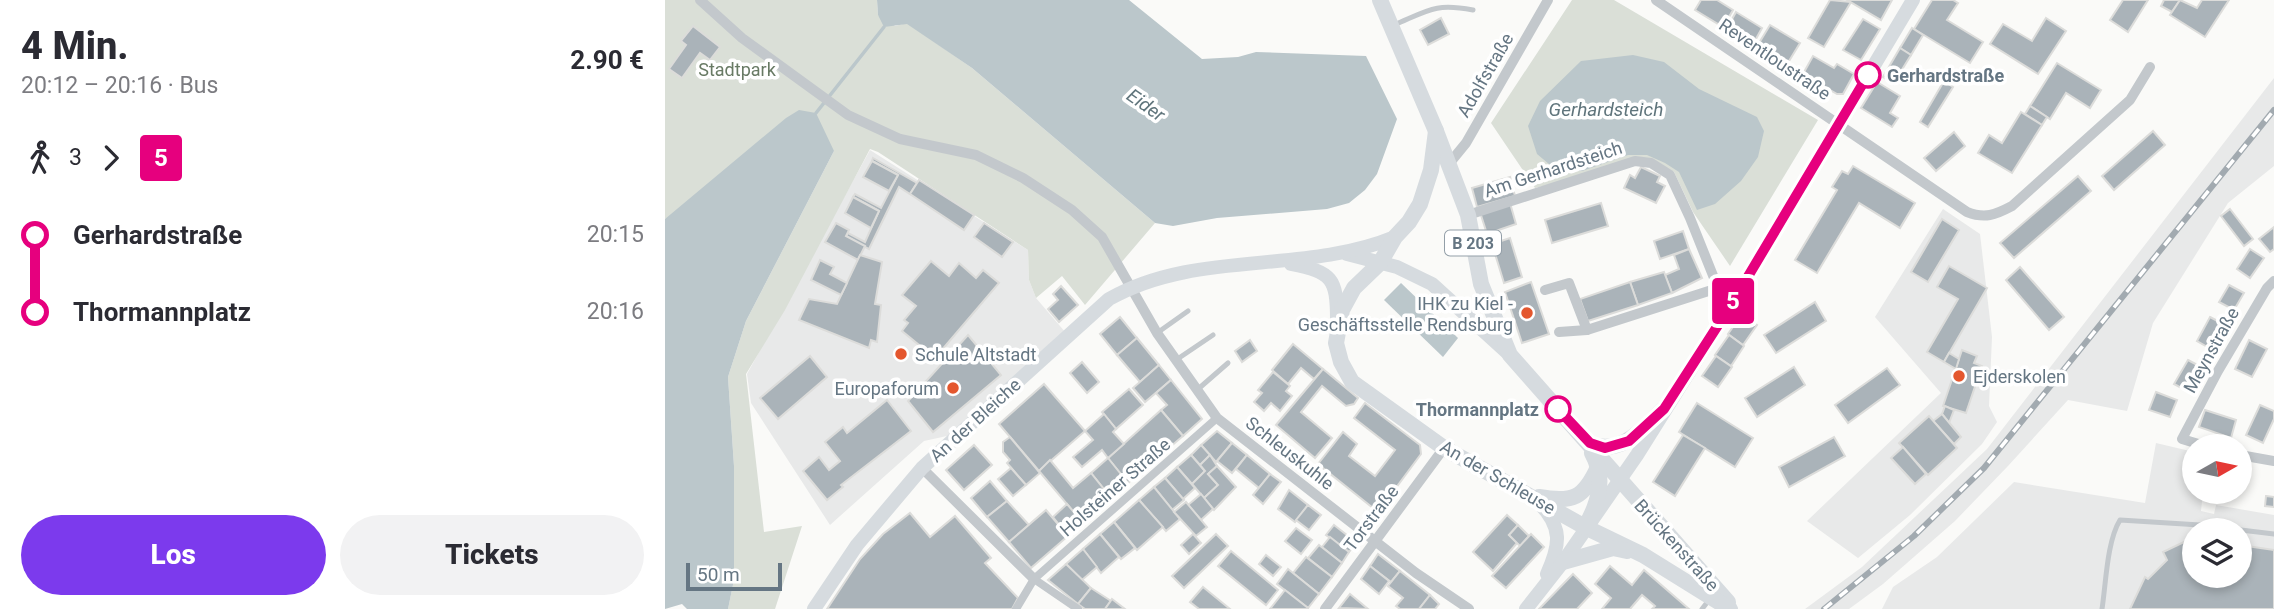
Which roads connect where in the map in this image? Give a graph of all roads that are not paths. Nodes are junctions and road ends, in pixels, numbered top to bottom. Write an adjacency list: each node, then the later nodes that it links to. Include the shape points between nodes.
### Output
1 (700, 0): 18 (street, Schleuskuhle, via 742,38 848,115 900,139 976,155 1023,178 1102,237)
2 (1380, 0): 7 (main road, B 203)
3 (1548, 0): 11 (street, Adolfstraße, via 1467,143)
4 (1656, 0): 9 (street, Reventloustraße)
5 (1913, 0): 9 (main road)
6 (1473, 10): 7 (lane, via 1448,5)
7 (1391, 26): 10 (main road, B 203)
8 (2150, 67): 9 (street, Reventloustraße, via 2130,100 2012,206 1993,215 1967,212)
9 (1840, 124): 21 (main road)
10 (1436, 131): 11 (main road, B 203); 13 (main road, via 1420,204)
11 (1448, 165): 12 (main road, B 203)
12 (1468, 215): 19 (street, Am Gerhardsteich, via 1635,161 1651,163 1670,175); 28 (main road, B 203, via 1481,284)
13 (1395, 237): 14 (main road); 16 (main road)
14 (1342, 253): 15 (main road, An der Bleiche); 16 (main road, An der Bleiche)
15 (1279, 262): 18 (main road, An der Bleiche, via 1199,268); 27 (main road, via 1318,269 1326,275 1337,301)
16 (1380, 263): 27 (main road, via 1354,288 1342,310); 28 (main road, via 1432,284)
17 (2274, 281): 34 (street, Meynstraße)
18 (1131, 286): 25 (street, Schleuskuhle); 40 (main road, An der Bleiche, via 1109,299)
19 (1718, 288): 21 (street, Am Gerhardsteich); 23 (street)
20 (1545, 290): 23 (street, via 1569,283)
21 (1731, 305): 32 (main road)
22 (1188, 310): 25 (lane)
23 (1587, 330): 24 (street)
24 (1559, 332)
25 (1157, 333): 29 (street, Schleuskuhle)
26 (1213, 334): 29 (lane)
27 (1336, 342): 36 (main road, An der Schleuse / B 203, via 1352,382)
28 (1510, 355): 35 (main road, B 203)
29 (1176, 360): 31 (street, Schleuskuhle)
30 (1228, 363): 31 (lane)
31 (1197, 390): 33 (street, Schleuskuhle)
32 (1664, 409): 35 (main road, via 1620,445 1605,448); 41 (main road)
33 (1217, 418): 47 (street, Schleuskuhle); 50 (street, Holsteiner Straße)
34 (2185, 434)
35 (1588, 442): 39 (main road); 41 (main road, B 203)
36 (1444, 448): 42 (main road, An der Schleuse / B 203); 47 (street, Torstraße)
37 (2252, 457): 38 (street)
38 (2274, 461)
39 (1598, 467): 43 (main road); 44 (main road, via 1587,489 1575,497)
40 (922, 468): 50 (street); 53 (main road, An der Bleiche, via 857,545)
41 (1618, 483): 43 (main road); 45 (main road); 59 (main road, Brückenstraße / B 203)
42 (1533, 496): 44 (main road); 45 (main road, An der Schleuse / B 203); 51 (main road, via 1551,515 1558,538 1554,560)
43 (1599, 497): 44 (main road, via 1576,502); 45 (main road)
44 (1554, 499)
45 (1585, 527): 48 (main road, Brückenstraße / B 203); 49 (main road)
46 (2274, 534): 60 (lane, via 2120,520)
47 (1375, 541): 56 (street, Torstraße); 57 (street, Schleuskuhle)
48 (1643, 555): 49 (main road, via 1613,548); 52 (main road, Brückenstraße / B 203)
49 (1563, 562): 51 (main road)
50 (1034, 579): 54 (street, Holsteiner Straße); 55 (street)
51 (1539, 591): 58 (main road)
52 (1707, 603): 59 (main road, Brückenstraße / B 203)
53 (814, 609)
54 (1016, 609)
55 (1077, 609)
56 (1325, 609)
57 (1469, 609)
58 (1527, 609)
59 (1733, 609)
60 (2102, 609)

